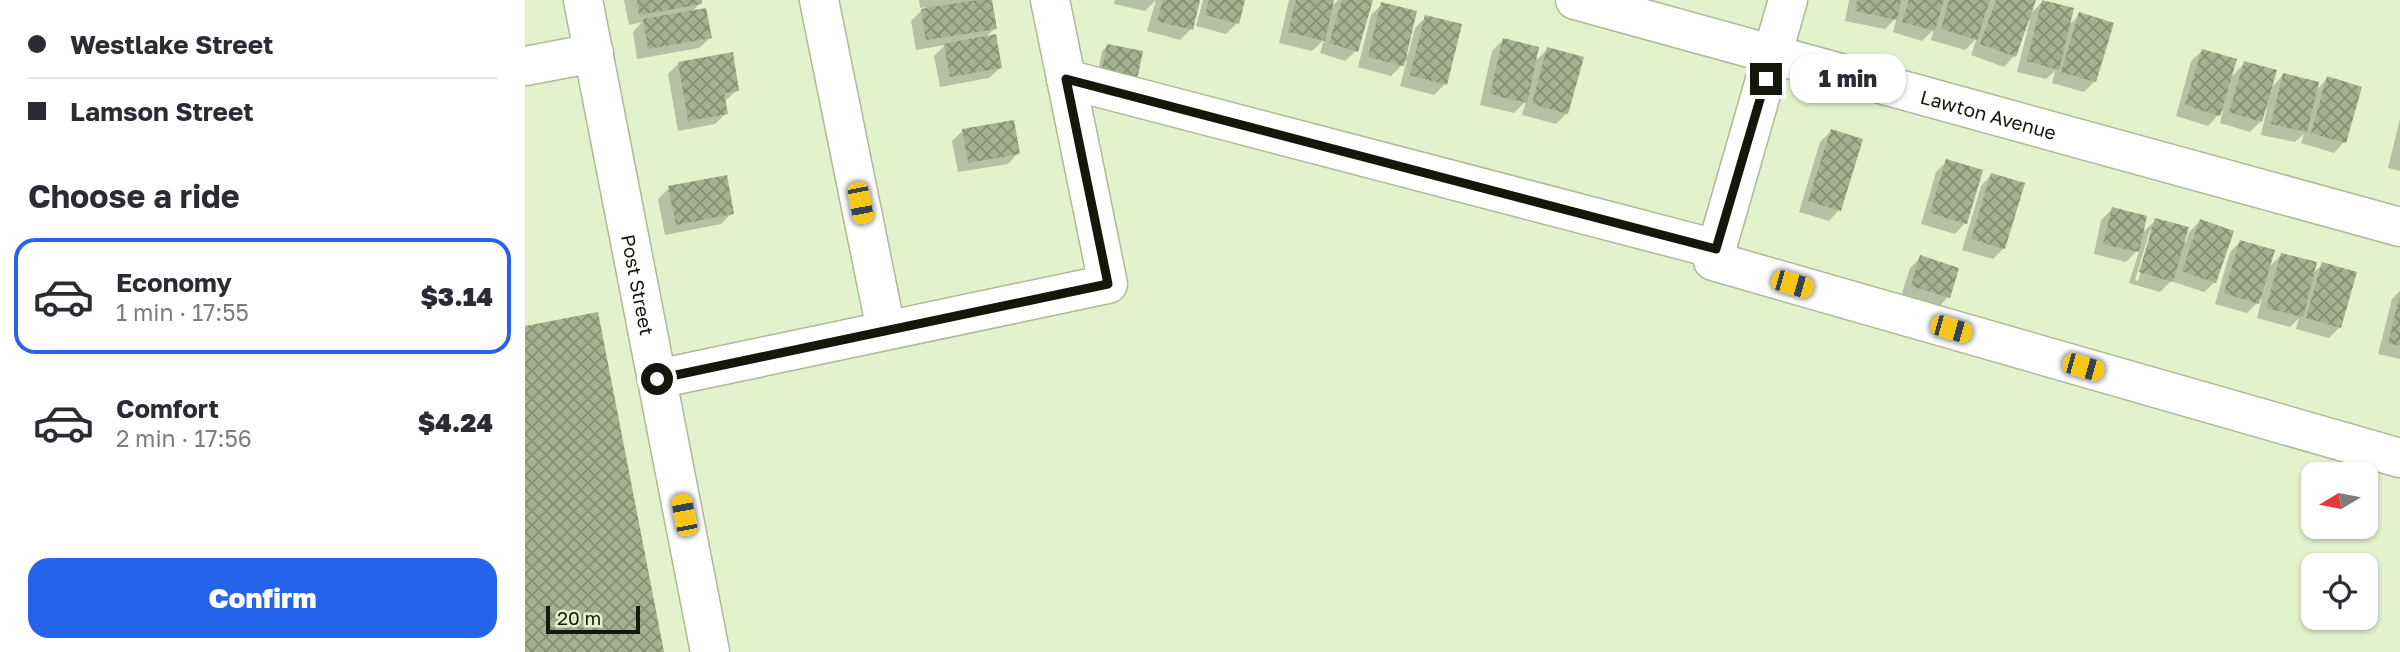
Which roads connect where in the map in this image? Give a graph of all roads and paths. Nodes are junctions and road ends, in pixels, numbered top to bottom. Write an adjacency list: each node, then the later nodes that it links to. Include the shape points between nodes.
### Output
1 (583, 0): 6 (street, Post Street)
2 (819, 0): 12 (street)
3 (1049, 0): 9 (street)
4 (1575, 0): 7 (street, Lawton Avenue)
5 (1788, 0): 7 (street)
6 (594, 53): 8 (street); 13 (street, Post Street)
7 (1774, 55): 10 (street, Lawton Avenue); 11 (street)
8 (525, 66)
9 (1066, 79): 11 (street); 12 (street, via 1108,284)
10 (2400, 227)
11 (1714, 255): 14 (street)
12 (886, 330): 13 (street)
13 (657, 379): 15 (street, Post Street)
14 (2400, 458)
15 (710, 652)

